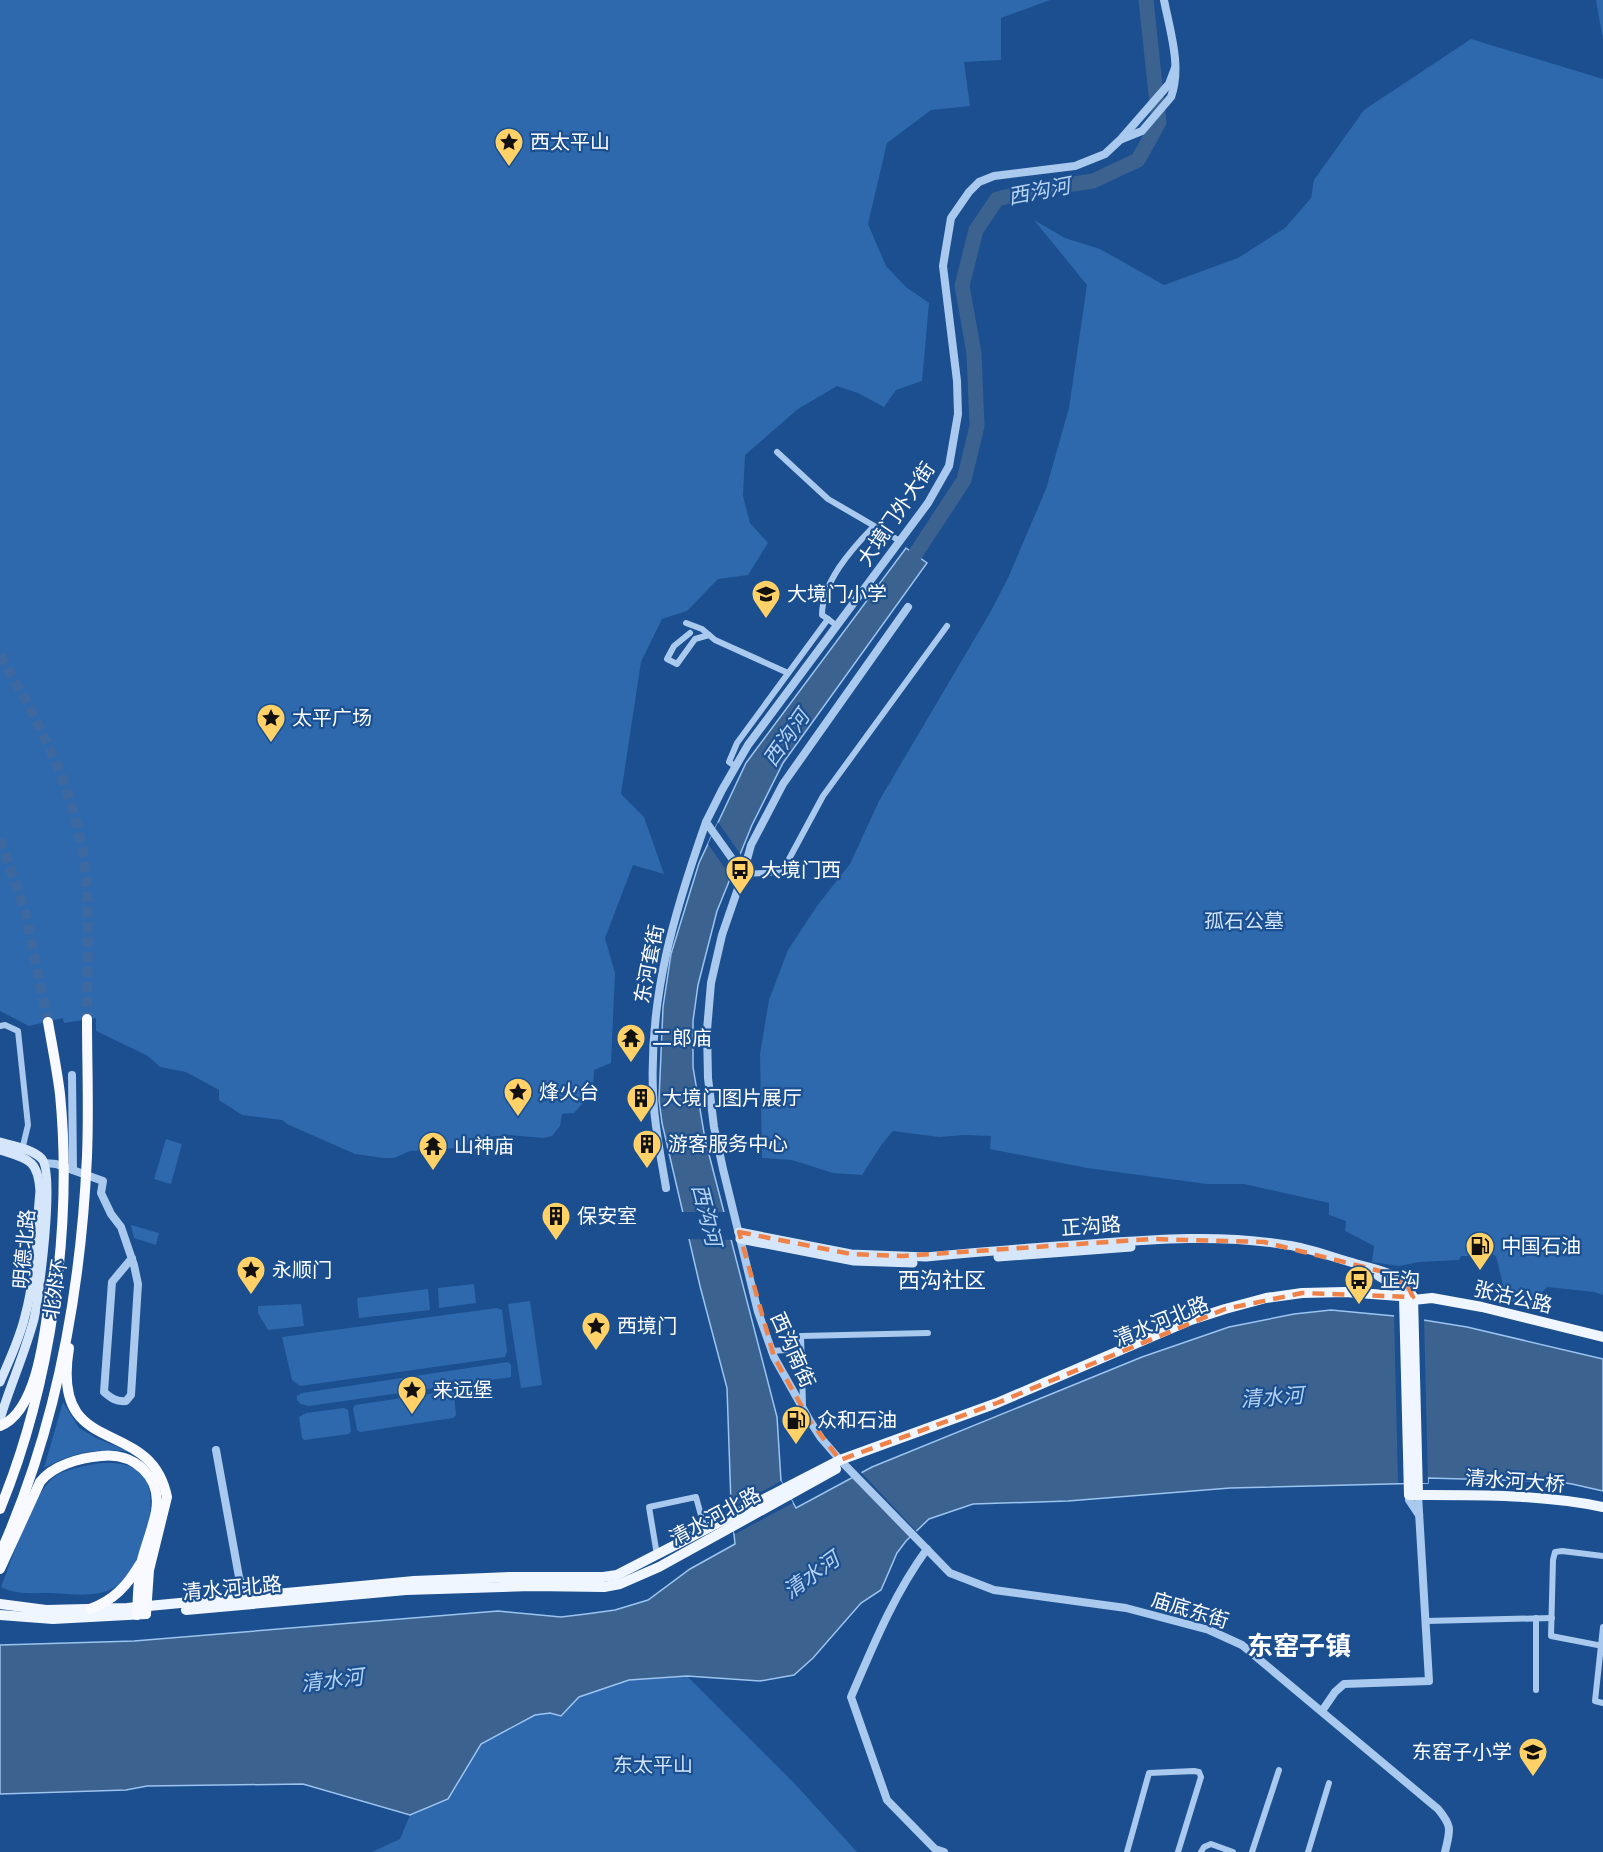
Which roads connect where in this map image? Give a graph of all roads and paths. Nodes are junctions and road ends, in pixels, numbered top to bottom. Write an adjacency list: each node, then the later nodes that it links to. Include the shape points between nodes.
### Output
1 (1164, 0): 2 (street, 大境门外大街)
2 (1175, 68): 3 (street, 大境门外大街, via 1169,84); 3 (street, 大境门外大街, via 1171,95 1142,131)
3 (1125, 138): 6 (street, 大境门外大街, via 1105,154 1075,166 994,176 980,182 951,218 943,266 957,381 956,432 949,466 938,488)
4 (777, 452): 5 (street, via 828,500)
5 (873, 527): 6 (street); 8 (street, via 835,575 822,604 822,615)
6 (900, 541): 10 (street, 大境门外大街)
7 (908, 607): 17 (street, via 783,784 751,845)
8 (828, 619): 10 (street); 14 (street)
9 (686, 623): 13 (street)
10 (837, 626): 15 (street, 大境门外大街)
11 (947, 626): 17 (street, via 823,796 782,872)
12 (690, 633): 13 (street, via 674,646 667,659 677,664 695,639)
13 (708, 635): 14 (street)
14 (788, 673): 15 (street, via 737,743 729,762)
15 (735, 766): 16 (street, 大境门外大街)
16 (706, 822): 17 (street); 27 (street, 东河套街, via 667,944 656,1004 652,1092)
17 (743, 874): 30 (street, via 722,935 711,983 707,1030 714,1127)
18 (87, 1019): 29 (highway, 北外环, bridge, via 87,1154)
19 (48, 1022): 28 (highway, 北外环, bridge, via 60,1093)
20 (0, 1026): 24 (street, via 18,1030 28,1125)
21 (72, 1075): 26 (street)
22 (0, 1142): 24 (main road)
23 (0, 1150): 24 (main road)
24 (21, 1153): 25 (main road)
25 (40, 1165): 26 (street, via 56,1164); 37 (main road, 明德北路, via 29,1299); 39 (main road, 明德北路, via 48,1178 41,1277 34,1320)
26 (73, 1170): 31 (street, via 103,1181 101,1193 121,1227)
27 (666, 1188)
28 (62, 1217): 40 (highway, bridge, via 36,1373 20,1411); 46 (highway, 北外环, bridge, via 51,1320 35,1404)
29 (82, 1228): 50 (highway, 北外环, bridge, via 60,1373 24,1496); 58 (highway, bridge, via 79,1291 66,1372 69,1399 76,1414 93,1430 133,1447 148,1460 159,1473 166,1497)
30 (739, 1236): 32 (main road, 正沟路, via 851,1254 926,1257 1152,1239 1264,1242 1289,1245 1384,1272 1401,1279 1411,1290); 36 (street, 西沟南街)
31 (132, 1258): 31 (street, via 112,1282 104,1392 119,1402 130,1395 138,1284)
32 (1410, 1300): 34 (main road, 张沽公路, via 1432,1298 1482,1307); 42 (main road, 清水河北路, via 1345,1292 1302,1293 1226,1308); 44 (main road, via 1413,1483)
33 (928, 1333): 35 (street, via 801,1336)
34 (1603, 1337)
35 (801, 1349): 36 (street); 38 (street)
36 (771, 1351): 38 (street, 西沟南街)
37 (0, 1382)
38 (803, 1410): 42 (street, 西沟南街)
39 (0, 1419)
40 (0, 1426)
41 (216, 1450): 55 (street)
42 (843, 1462): 43 (street, 西沟南街); 47 (main road, 清水河北路)
43 (854, 1472): 49 (street, 庙底东街)
44 (1419, 1495): 45 (main road, 清水河大桥, via 1528,1498); 62 (street, via 1409,1500 1419,1515)
45 (1600, 1507)
46 (0, 1509)
47 (729, 1523): 48 (main road, 清水河北路); 58 (main road, 清水河北路, via 634,1579 604,1587 406,1590)
48 (705, 1530): 51 (main road, 清水河北路); 51 (street, via 696,1497 649,1507)
49 (927, 1550): 67 (street, 庙底东街, via 950,1573 994,1590 1111,1605 1227,1637 1242,1644); 70 (street, via 908,1574 851,1697 887,1800 936,1849)
50 (0, 1554)
51 (657, 1556): 55 (main road, 清水河北路, via 603,1577 414,1581)
52 (1603, 1556): 61 (street, via 1555,1552)
53 (142, 1562): 54 (highway, via 156,1510 153,1482 134,1461 103,1456 74,1462 45,1475); 57 (highway, via 117,1595); 58 (highway)
54 (0, 1569)
55 (245, 1596): 58 (main road, 清水河北路)
56 (0, 1605): 57 (main road, 清水河北路)
57 (90, 1609): 58 (main road, 清水河北路)
58 (142, 1610): 59 (main road, 清水河北路, via 53,1619)
59 (0, 1615)
60 (1536, 1618): 61 (street); 62 (street); 65 (street)
61 (1552, 1618): 64 (street, via 1551,1636)
62 (1426, 1622): 67 (street, via 1429,1681 1344,1684)
63 (1603, 1628): 64 (street)
64 (1602, 1646): 66 (street, via 1595,1701)
65 (1536, 1690)
66 (1603, 1703)
67 (1322, 1711): 77 (street, 庙底东街, via 1438,1809 1450,1829)
68 (1279, 1770): 75 (street)
69 (1329, 1783): 76 (street)
70 (944, 1852)
71 (1127, 1852): 72 (street, via 1149,1773 1199,1772 1202,1777)
72 (1178, 1852)
73 (1201, 1852): 74 (street, via 1211,1844)
74 (1233, 1852)
75 (1252, 1852)
76 (1308, 1852)
77 (1444, 1852)

